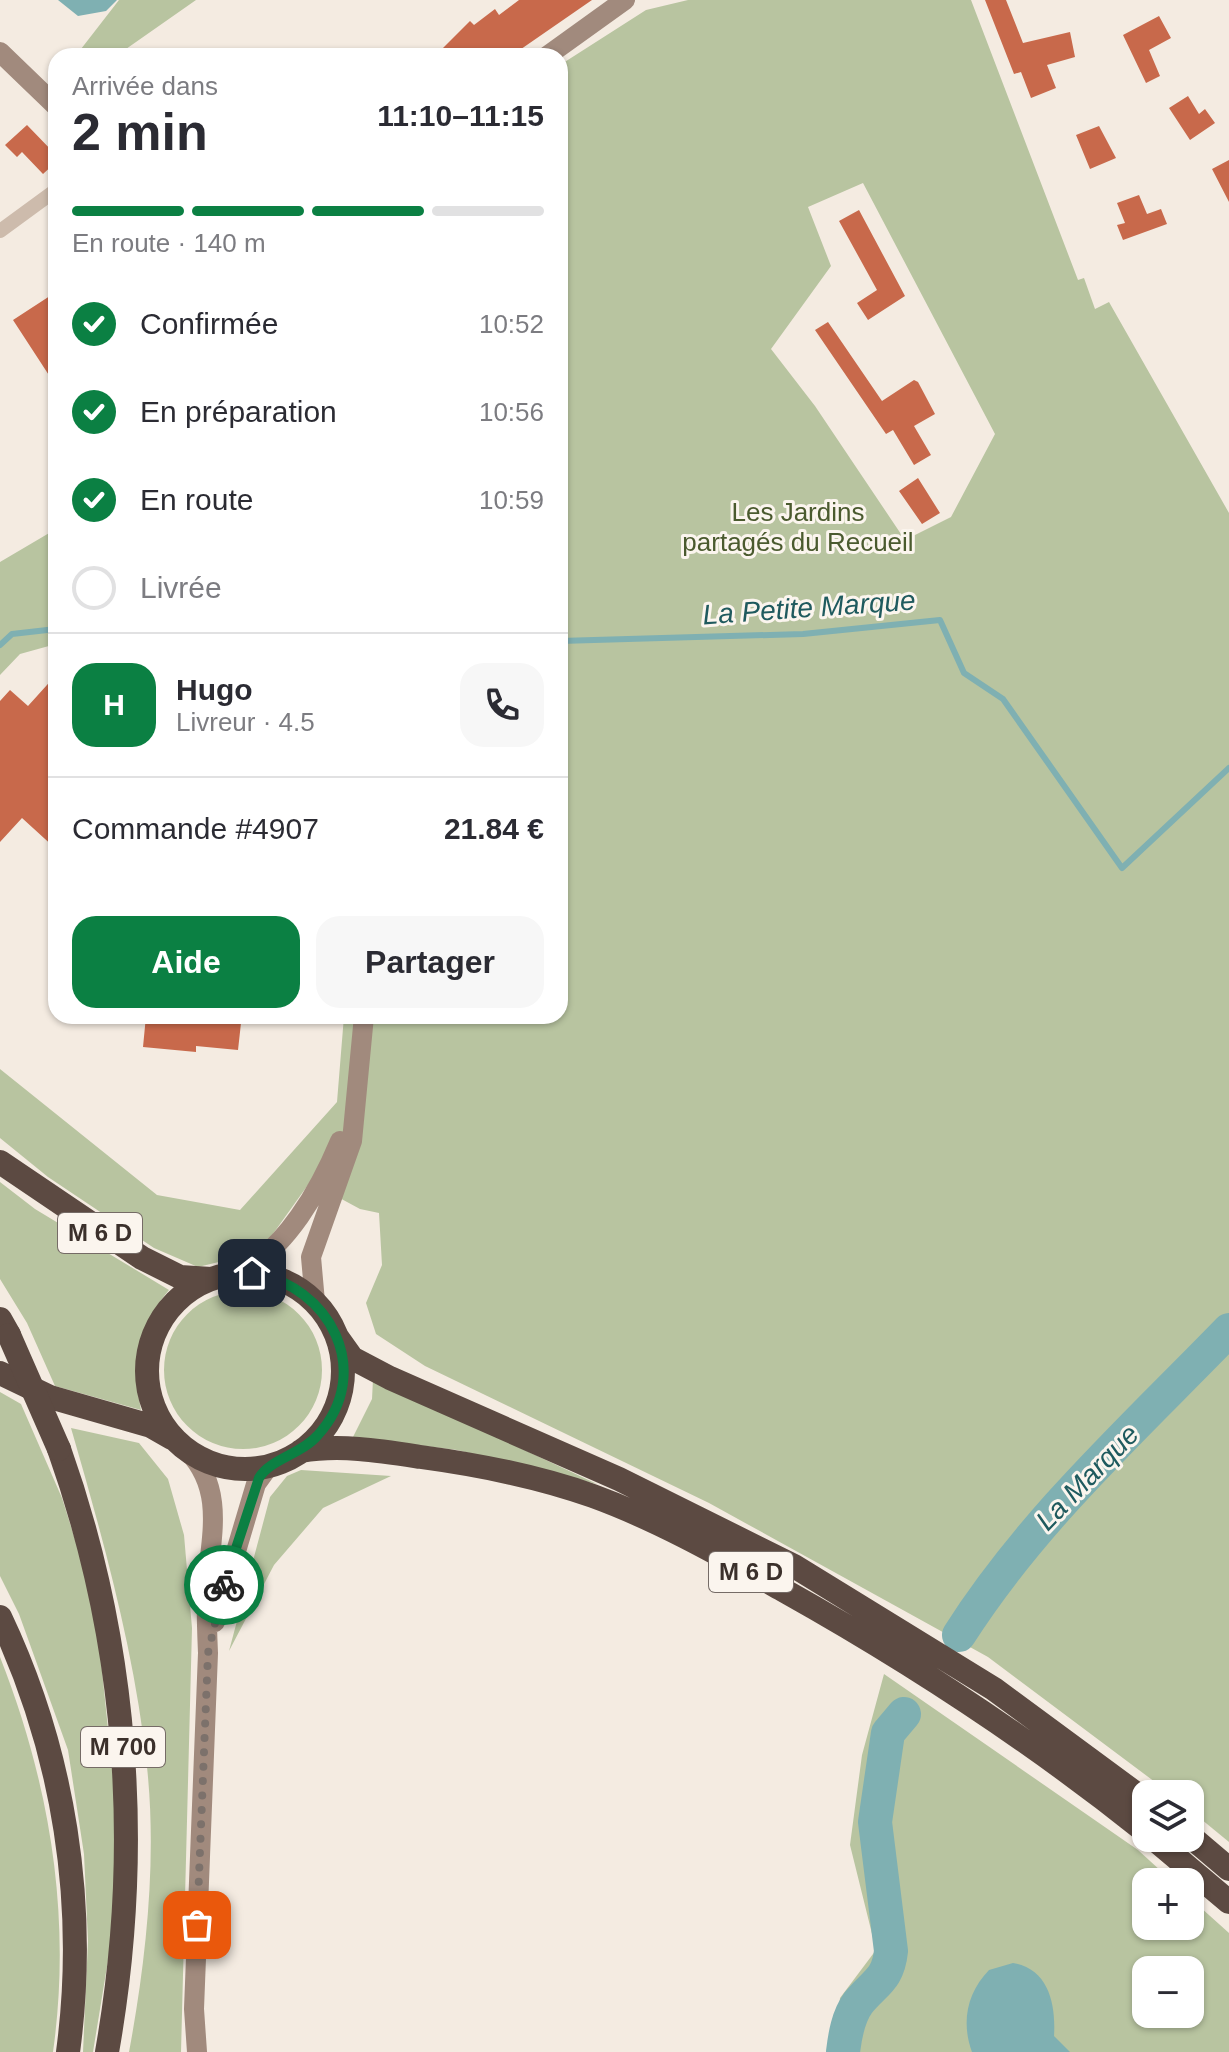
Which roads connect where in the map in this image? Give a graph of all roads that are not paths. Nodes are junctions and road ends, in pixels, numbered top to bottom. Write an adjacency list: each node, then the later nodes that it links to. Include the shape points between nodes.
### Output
1 (625, 0): 2 (street)
2 (558, 48)
3 (0, 52): 4 (street)
4 (48, 98)
5 (48, 196): 6 (street)
6 (0, 231)
7 (363, 1024): 8 (street)
8 (357, 1092): 10 (street, via 334,1157 306,1204 276,1246); 12 (street, via 352,1141 311,1257)
9 (0, 1162): 11 (highway, M 6 D, via 142,1258 180,1277)
10 (238, 1273): 11 (highway); 12 (highway, via 280,1279)
11 (211, 1279): 16 (highway, via 175,1302 149,1351 154,1407)
12 (315, 1302): 14 (highway)
13 (4, 1327): 28 (highway, M 700, bridge, via 59,1449 105,1607 127,1820 124,1914)
14 (337, 1337): 17 (highway, via 343,1362 339,1401 327,1424); 21 (highway, M 6 D, via 352,1358 390,1378 658,1497 794,1566 994,1689)
15 (0, 1373): 16 (highway, via 50,1397 151,1426)
16 (183, 1446): 18 (highway, via 221,1466); 20 (street, via 204,1470 213,1496)
17 (301, 1451): 18 (highway); 22 (highway, M 6 D, via 356,1450 473,1465 565,1487 644,1518 755,1574 923,1673)
18 (269, 1466): 20 (street, via 248,1506)
19 (0, 1617): 27 (highway, M 700, via 41,1722 63,1814 75,1942)
20 (208, 1653): 29 (street, via 194,2009)
21 (1132, 1791)
22 (1132, 1821)
23 (1204, 1848): 25 (highway)
24 (1170, 1852): 26 (highway)
25 (1229, 1869)
26 (1229, 1902)
27 (68, 2052)
28 (107, 2052)
29 (197, 2052)

